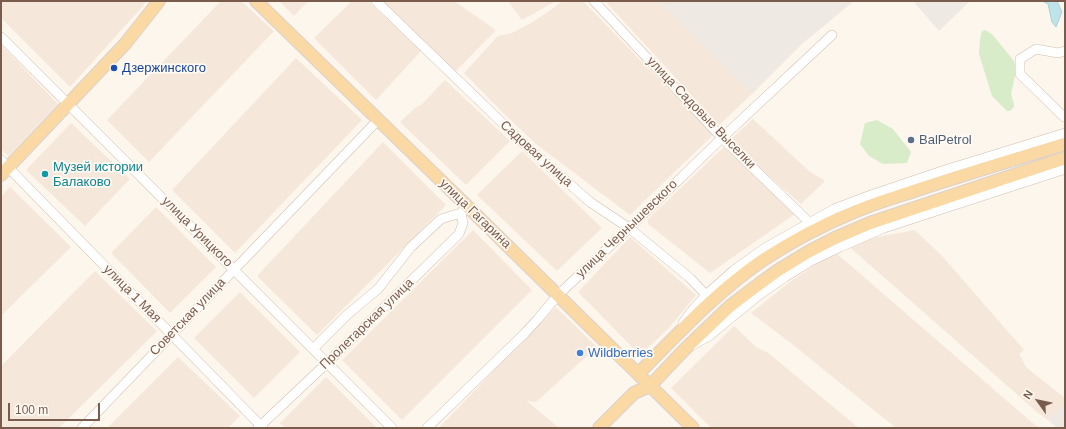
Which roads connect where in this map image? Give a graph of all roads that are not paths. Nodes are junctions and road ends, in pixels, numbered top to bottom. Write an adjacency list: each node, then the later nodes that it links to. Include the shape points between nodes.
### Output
1 (159, 1): 8 (main road, via 125,44)
2 (256, 1): 10 (main road, улица Гагарина)
3 (376, 1): 19 (street, Садовая улица, via 523,143 590,202)
4 (594, 1): 12 (street, улица Садовые Выселки)
5 (832, 35): 12 (street, улица Чернышевского)
6 (1, 37): 8 (street, улица Урицкого)
7 (1065, 51): 9 (street, via 1036,49 1020,59 1020,74)
8 (68, 105): 15 (main road); 20 (street, улица Урицкого)
9 (1064, 117)
10 (378, 120): 17 (main road, улица Гагарина); 20 (street, Советская улица)
11 (1065, 133): 18 (street, via 871,195)
12 (722, 138): 18 (street, улица Садовые Выселки); 19 (street, улица Чернышевского)
13 (1065, 144): 24 (main road, via 943,181 825,224 763,261 734,282)
14 (1065, 158): 26 (main road, via 870,223 835,238 808,252 755,287)
15 (3, 168): 23 (street, улица 1 Мая)
16 (1065, 169): 26 (street, via 884,228 840,247 785,277 709,336)
17 (464, 210): 22 (main road, улица Гагарина); 25 (street, Пролетарская улица, via 441,219 411,247 378,289); 27 (street, Пролетарская улица, via 459,234)
18 (809, 222): 21 (street, via 734,270)
19 (629, 228): 21 (street, Садовая улица, via 690,278); 22 (street, улица Чернышевского)
20 (234, 270): 23 (street, Советская улица); 25 (street, улица Урицкого)
21 (706, 295): 24 (street, via 690,313)
22 (557, 296): 28 (main road, улица Гагарина); 34 (street, улица Чернышевского, via 537,320)
23 (172, 334): 31 (street, улица 1 Мая); 32 (street, Советская улица)
24 (674, 338): 28 (main road)
25 (313, 349): 27 (street, улица Урицкого)
26 (685, 349): 29 (main road)
27 (327, 363): 31 (street, Пролетарская улица); 33 (street, улица Урицкого)
28 (638, 374): 29 (main road, улица Гагарина); 30 (main road)
29 (650, 386): 30 (main road); 36 (main road, улица Гагарина)
30 (634, 393): 35 (main road)
31 (261, 427)
32 (82, 428)
33 (392, 428)
34 (427, 428)
35 (599, 428)
36 (693, 428)

